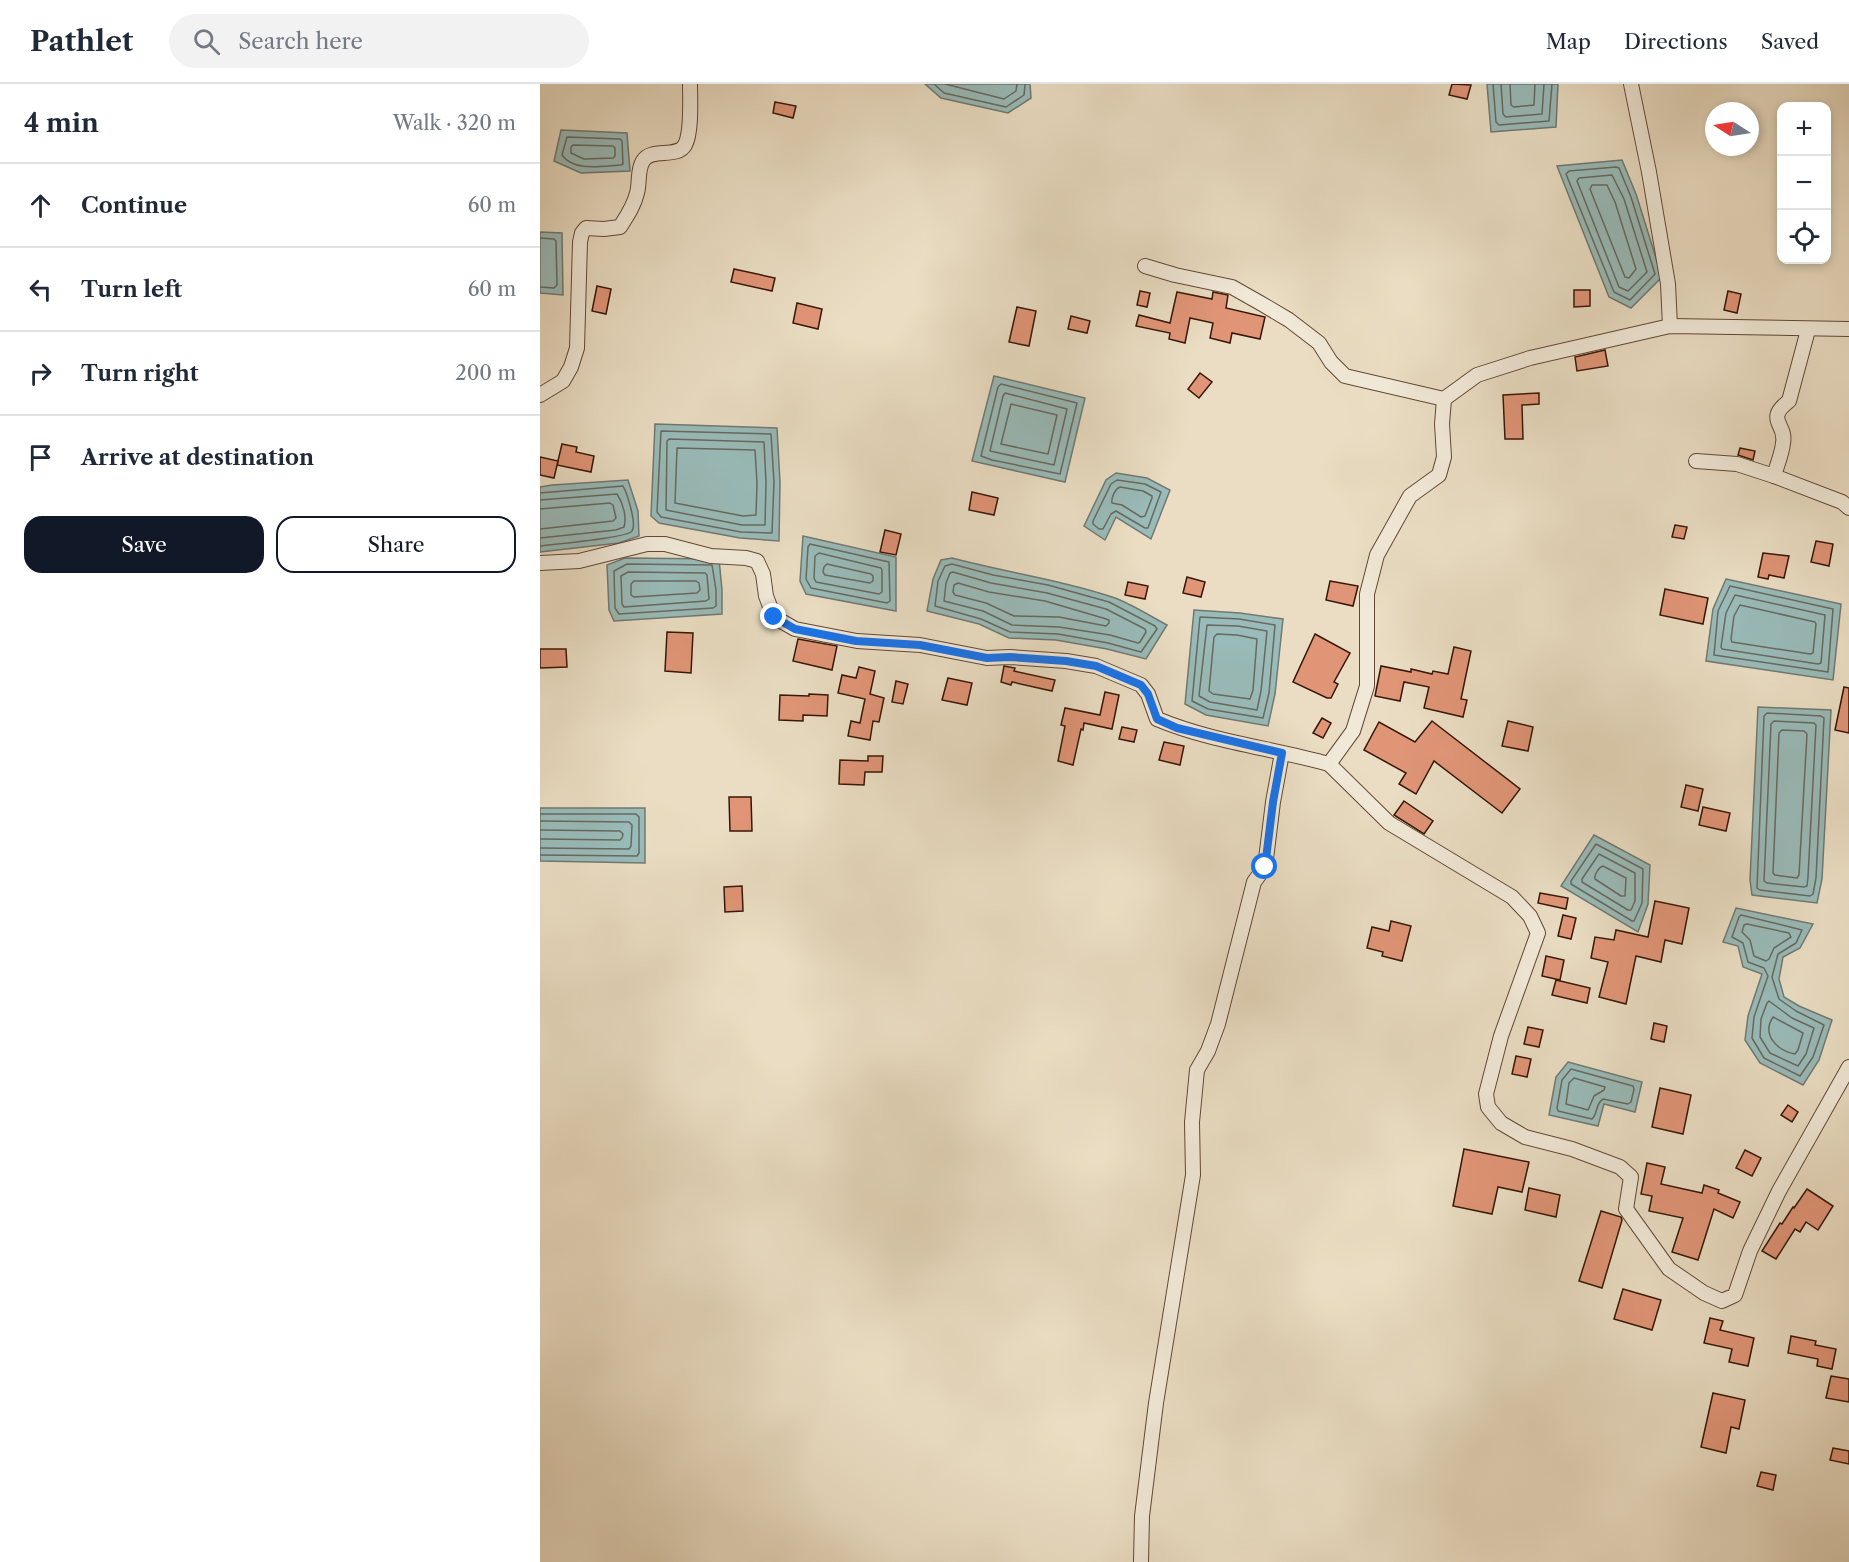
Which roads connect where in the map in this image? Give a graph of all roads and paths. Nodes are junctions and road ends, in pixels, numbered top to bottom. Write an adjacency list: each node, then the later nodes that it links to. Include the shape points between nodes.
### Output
1 (690, 84): 7 (street, via 684,145 679,150 648,155 643,161 637,194 620,227 586,228 582,233 577,348 563,381)
2 (1631, 84): 4 (street, via 1666,273)
3 (1145, 266): 8 (street, via 1232,288 1262,304 1319,343 1331,362 1346,375)
4 (1670, 326): 6 (street); 8 (street, via 1488,371)
5 (1849, 329): 6 (street)
6 (1808, 330): 10 (street, via 1789,401 1780,408 1777,418 1784,440)
7 (540, 395)
8 (1444, 399): 14 (street, via 1444,457 1439,474 1410,496 1377,555 1367,594 1366,686 1353,730)
9 (1696, 461): 10 (street, via 1737,464)
10 (1774, 476): 11 (street)
11 (1849, 508)
12 (540, 563): 13 (street, via 579,561 647,544 746,558 757,561 774,617 795,629 987,658 1096,666 1141,685 1157,719 1187,731)
13 (1282, 753): 14 (street); 16 (street, via 1265,867 1254,882 1218,1024 1197,1070 1192,1122 1193,1175 1155,1414 1142,1516)
14 (1329, 765): 15 (street, via 1389,823 1512,897 1530,916 1538,933 1501,1036 1486,1094 1488,1107 1501,1123 1525,1137 1620,1167 1630,1177 1626,1209 1669,1269 1704,1293 1722,1301 1735,1295 1750,1251 1779,1191)
15 (1849, 1067)
16 (1142, 1562)

